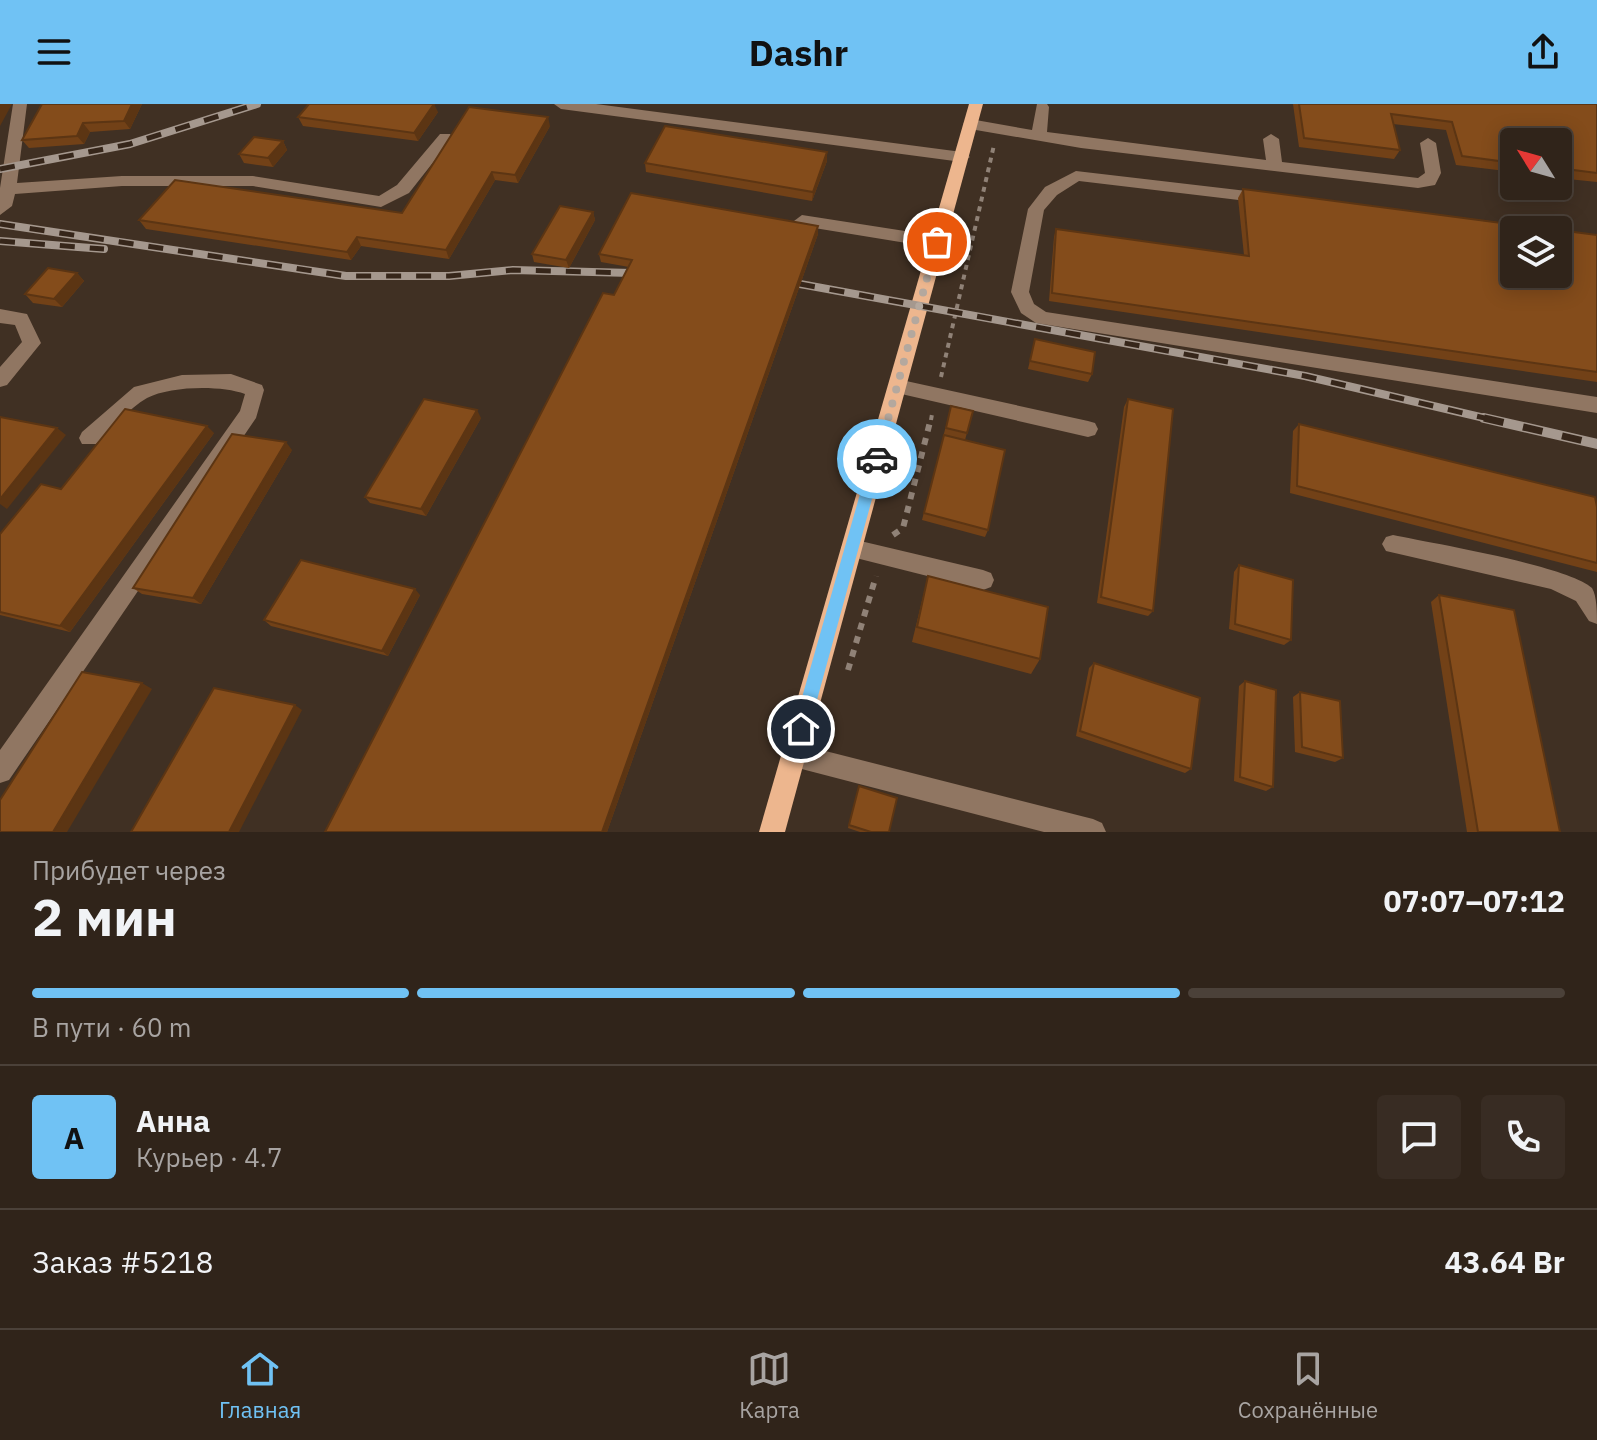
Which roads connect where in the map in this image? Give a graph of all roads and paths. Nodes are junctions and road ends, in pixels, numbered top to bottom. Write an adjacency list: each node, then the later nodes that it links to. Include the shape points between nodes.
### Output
1 (20, 104): 15 (street)
2 (561, 104): 12 (street)
3 (976, 104): 5 (main road)
4 (1042, 107): 7 (street)
5 (970, 124): 6 (street); 12 (main road)
6 (999, 128): 7 (street); 20 (path)
7 (1039, 135): 10 (street)
8 (445, 137): 15 (street, via 403,189 381,202 253,181 122,181)
9 (1271, 139): 13 (street)
10 (1081, 143): 13 (street); 14 (street)
11 (1428, 143): 13 (street, via 1433,173 1429,181 1418,183)
12 (962, 157): 19 (main road)
13 (1275, 166)
14 (1076, 176): 16 (street); 24 (street, via 1051,191 1036,209 1020,292 1027,308 1042,318)
15 (8, 189): 17 (street)
16 (1282, 200)
17 (0, 209)
18 (802, 221): 19 (street)
19 (937, 242): 23 (main road)
20 (956, 314)
21 (0, 316): 22 (street, via 21,319 32,343)
22 (0, 380)
23 (897, 386): 25 (street); 28 (main road)
24 (1597, 405)
25 (1088, 429)
26 (89, 438): 32 (street, via 141,392 182,382 231,381 255,390 249,413)
27 (1393, 544): 30 (street, via 1554,580 1584,594)
28 (852, 548): 29 (street); 31 (main road)
29 (983, 580)
30 (1597, 614)
31 (794, 755): 33 (main road); 34 (street)
32 (0, 771)
33 (772, 832)
34 (1093, 832)

